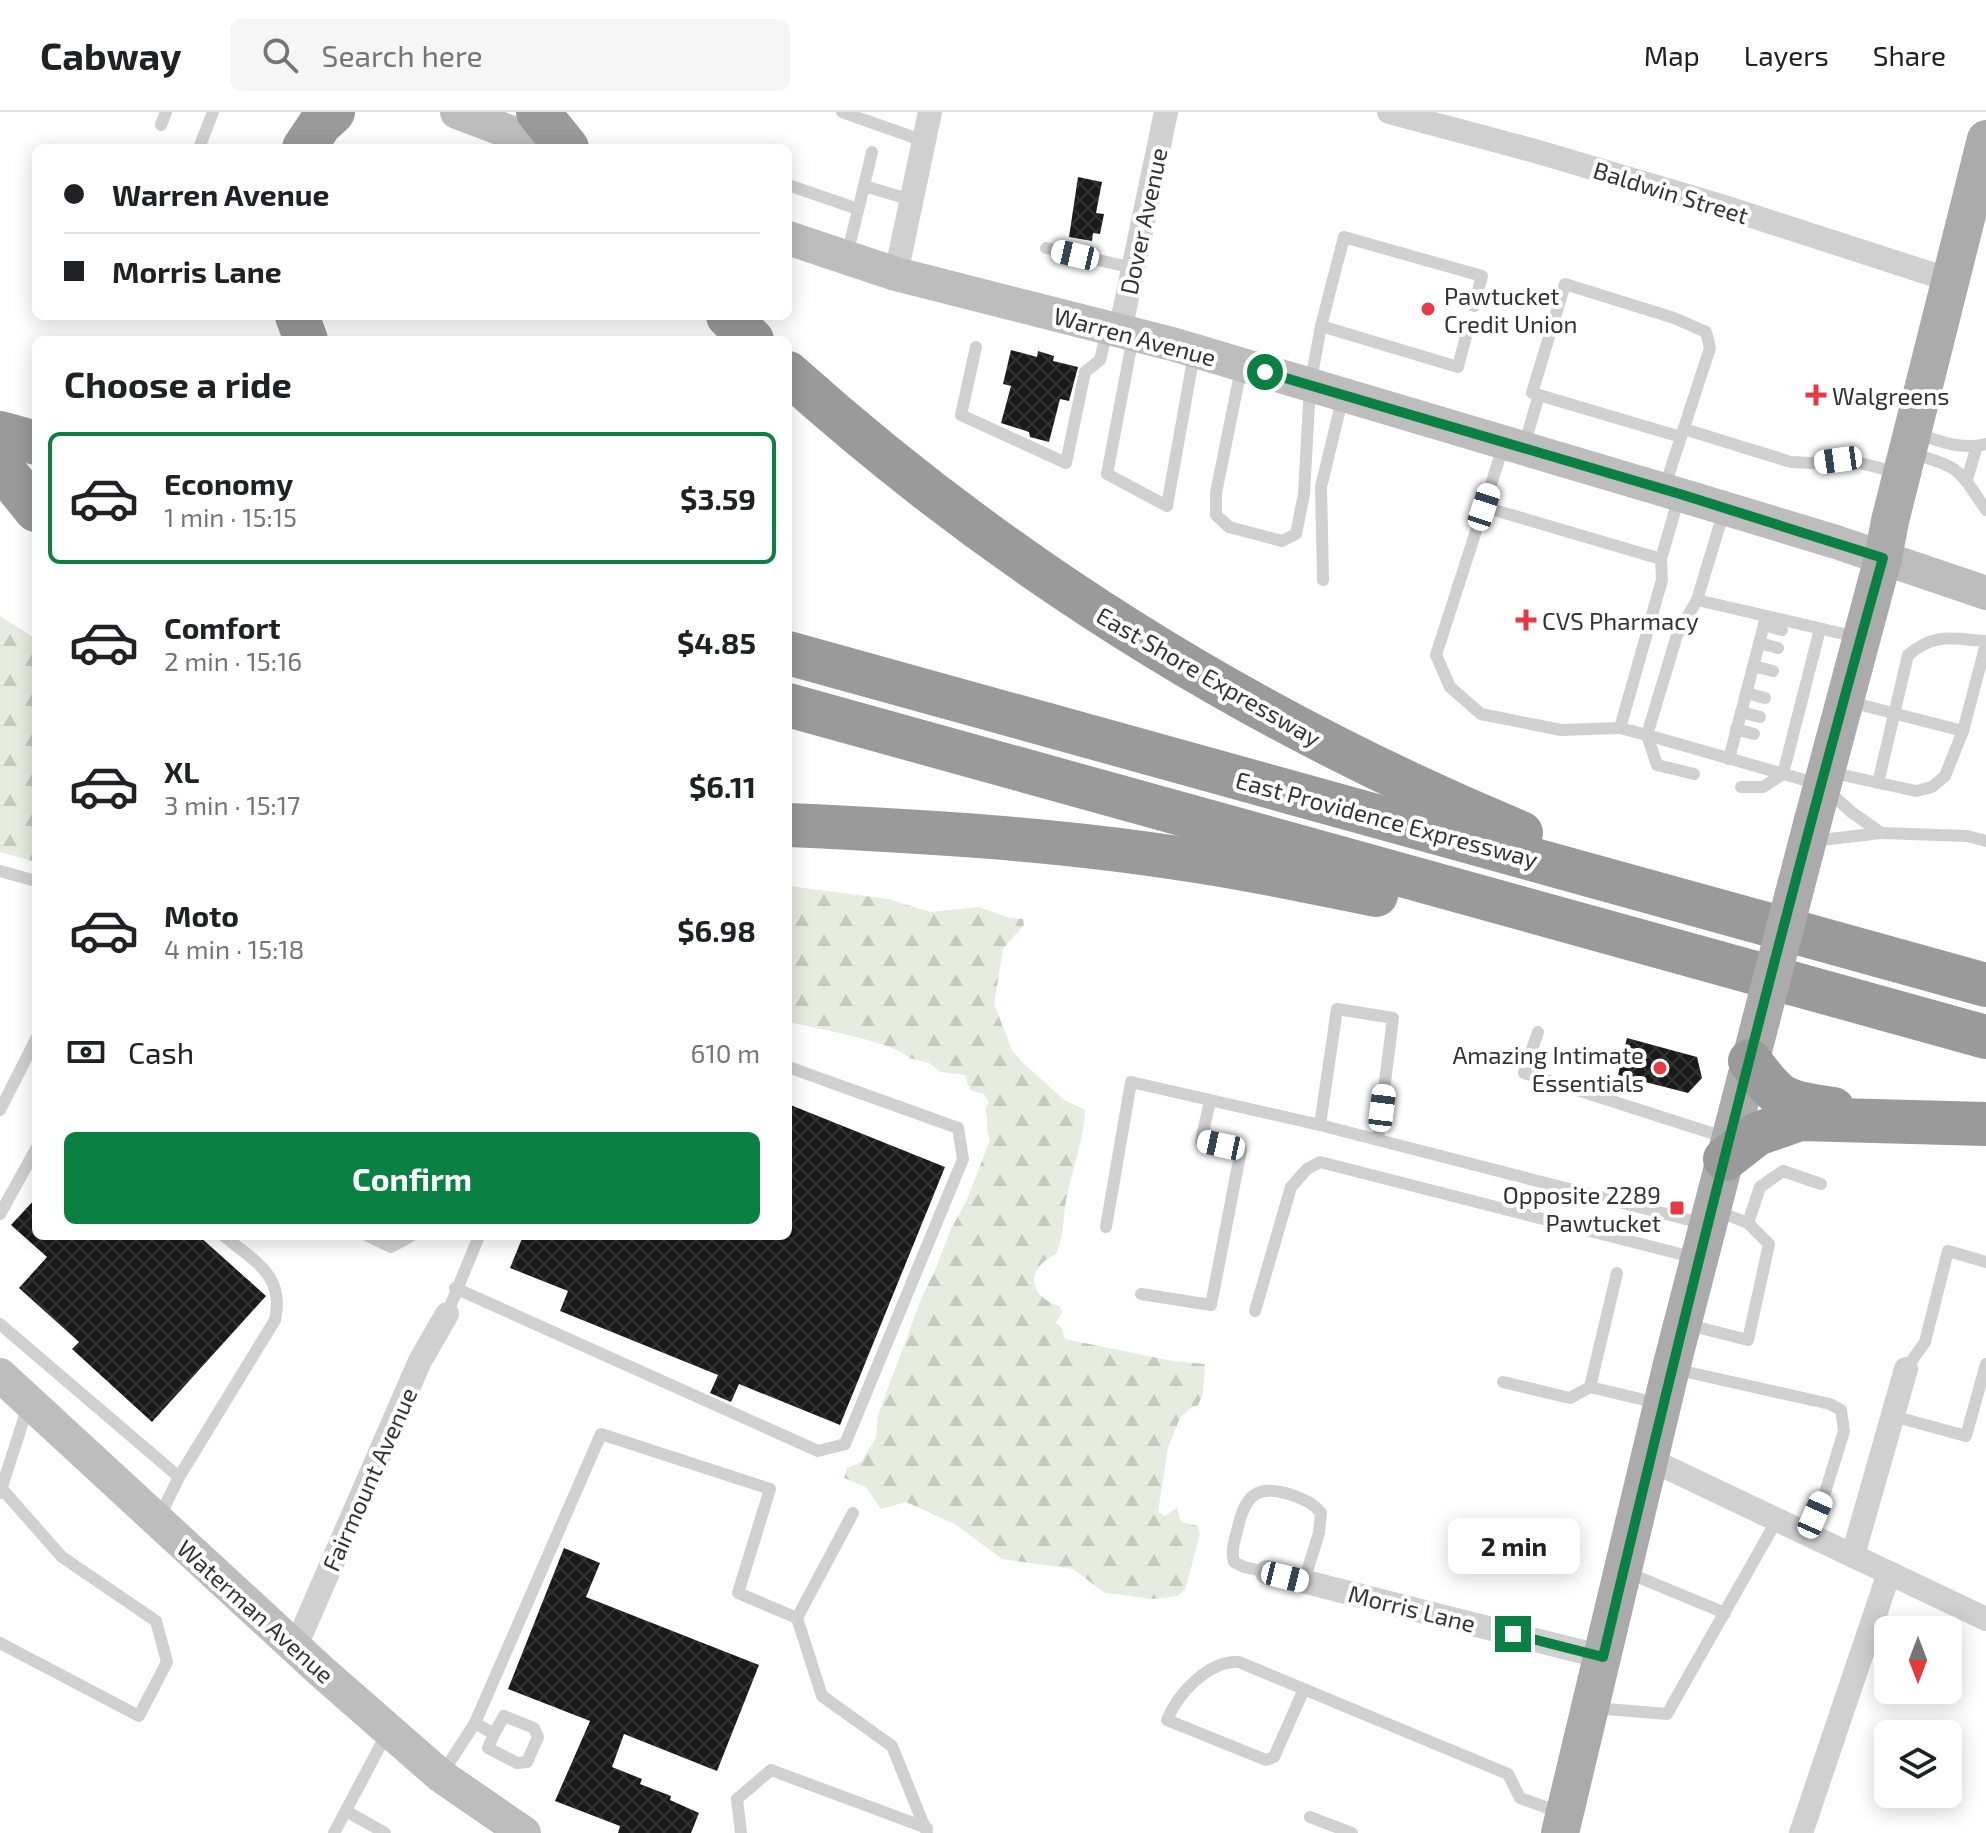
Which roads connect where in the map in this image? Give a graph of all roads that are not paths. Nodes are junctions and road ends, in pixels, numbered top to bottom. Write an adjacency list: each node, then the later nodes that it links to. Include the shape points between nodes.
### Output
1 (166, 112): 11 (lane)
2 (213, 112): 14 (lane)
3 (295, 112): 15 (highway)
4 (333, 112): 16 (highway)
5 (457, 112): 17 (main road)
6 (538, 112): 18 (highway)
7 (842, 112): 13 (lane)
8 (930, 112): 13 (street)
9 (1166, 112): 27 (street, Dover Avenue)
10 (1389, 112): 29 (street, Baldwin Street, via 1721,206)
11 (161, 125)
12 (1986, 139): 29 (main road)
13 (924, 141): 22 (street)
14 (201, 144)
15 (286, 144)
16 (307, 144)
17 (541, 144)
18 (564, 144)
19 (872, 152): 21 (lane)
20 (792, 186): 23 (lane)
21 (864, 186): 22 (lane); 23 (lane)
22 (912, 200): 28 (street)
23 (858, 209): 26 (lane)
24 (792, 239): 26 (main road, Warren Avenue)
25 (1046, 248): 27 (lane)
26 (846, 258): 28 (main road, Warren Avenue)
27 (1133, 268): 33 (street, Dover Avenue)
28 (896, 274): 33 (main road, Warren Avenue)
29 (1950, 280): 48 (main road)
30 (1474, 306): 32 (lane, via 1482,276 1344,237)
31 (732, 320): 34 (highway)
32 (1321, 326): 35 (lane, via 1458,367); 40 (lane)
33 (1121, 331): 36 (lane, via 1085,372 1066,463 961,415); 37 (main road, Warren Avenue); 37 (lane, via 1107,474 1167,506)
34 (748, 336)
35 (1466, 336)
36 (976, 347)
37 (1194, 351): 38 (main road, Warren Avenue)
38 (1242, 366): 40 (main road, Warren Avenue); 40 (lane, via 1216,493 1216,515 1229,527 1282,541 1296,534 1304,494)
39 (792, 376): 103 (highway, East Shore Expressway, via 972,525 1189,669 1352,756)
40 (1310, 386): 42 (main road, Warren Avenue)
41 (1539, 395): 44 (lane); 44 (lane, via 1532,393 1565,284 1706,332 1710,348); 47 (lane)
42 (1343, 396): 47 (main road, Warren Avenue); 60 (lane, via 1321,487)
43 (0, 433): 45 (highway)
44 (1682, 433): 48 (lane, via 1791,462); 52 (lane)
45 (32, 442)
46 (1982, 445): 48 (lane); 50 (lane)
47 (1514, 447): 52 (main road, Warren Avenue); 55 (lane)
48 (1907, 453): 50 (lane, via 1953,466); 58 (main road)
49 (0, 466): 54 (highway, bridge)
50 (1967, 479): 57 (lane)
51 (0, 486): 53 (highway)
52 (1672, 492): 56 (main road, Warren Avenue); 59 (lane)
53 (32, 495)
54 (32, 505)
55 (1484, 507): 59 (lane); 84 (lane, via 1436,655 1450,687 1481,714 1561,730)
56 (1725, 508): 58 (main road, Warren Avenue); 62 (lane)
57 (1986, 510)
58 (1883, 558): 61 (main road, Warren Avenue); 66 (main road)
59 (1661, 559): 84 (lane, via 1662,580)
60 (1323, 580)
61 (1986, 593)
62 (1697, 600): 63 (lane); 88 (lane, via 1677,635)
63 (1765, 621): 64 (lane); 65 (lane); 68 (lane)
64 (1782, 630)
65 (1814, 635): 66 (lane); 78 (lane, via 1800,679)
66 (1861, 638): 75 (main road)
67 (1986, 642): 80 (lane, via 1941,638 1908,655); 86 (lane)
68 (1759, 643): 69 (lane); 71 (lane)
69 (1778, 648)
70 (792, 654): 103 (highway, East Providence Expressway)
71 (1753, 666): 72 (lane); 73 (lane)
72 (1773, 671)
73 (1746, 693): 74 (lane); 79 (lane)
74 (1765, 698)
75 (1843, 701): 80 (lane); 94 (main road)
76 (1786, 705): 78 (lane)
77 (792, 706): 104 (highway, East Providence Expressway)
78 (1800, 708): 83 (lane)
79 (1741, 712): 81 (lane); 85 (lane)
80 (1892, 713): 86 (lane); 95 (lane)
81 (1760, 717)
82 (1781, 723): 83 (lane)
83 (1796, 726): 90 (lane)
84 (1620, 728): 88 (lane)
85 (1736, 729): 87 (lane); 91 (lane)
86 (1963, 731): 95 (lane, via 1945,776 1932,787 1916,791)
87 (1754, 734)
88 (1647, 735): 91 (lane); 92 (lane, via 1657,765)
89 (1777, 740): 90 (lane)
90 (1791, 743): 93 (lane)
91 (1729, 759): 93 (lane)
92 (1694, 774)
93 (1783, 774): 94 (lane); 96 (lane, via 1763,787)
94 (1824, 778): 95 (lane); 98 (main road); 99 (lane, via 1850,811)
95 (1878, 783)
96 (1741, 787)
97 (792, 825): 104 (highway, via 984,836 1191,860)
98 (1810, 833): 99 (lane); 109 (main road, bridge)
99 (1881, 833): 100 (lane)
100 (1986, 841)
101 (0, 871): 102 (lane)
102 (32, 880)
103 (1678, 899): 105 (highway, East Providence Expressway)
104 (1732, 967): 107 (highway, East Providence Expressway)
105 (1986, 985)
106 (1538, 1032): 117 (lane, via 1524,1073)
107 (1986, 1037)
108 (32, 1047): 112 (lane)
109 (1750, 1061): 113 (highway, via 1787,1101); 117 (main road)
110 (792, 1068): 130 (lane, via 958,1128 963,1159 845,1444 818,1451)
111 (1210, 1101): 115 (lane); 122 (lane, via 1131,1082); 131 (lane, via 1201,1141 1241,1150 1211,1305)
112 (0, 1110)
113 (1899, 1120): 114 (highway); 117 (highway, via 1788,1121)
114 (1986, 1124)
115 (1320, 1125): 116 (lane); 116 (lane, via 1337,1009 1393,1018)
116 (1378, 1138): 123 (lane)
117 (1728, 1149): 123 (main road)
118 (32, 1156): 120 (lane)
119 (1821, 1184): 121 (lane, via 1783,1171 1760,1187)
120 (0, 1214)
121 (1748, 1223): 123 (lane); 135 (lane, via 1769,1244 1748,1340)
122 (1106, 1227)
123 (1706, 1231): 132 (lane, via 1320,1162 1291,1187); 135 (main road)
124 (229, 1240): 145 (lane, via 265,1272 279,1302 275,1320)
125 (376, 1240): 126 (lane, via 391,1247)
126 (404, 1240)
127 (477, 1240): 130 (lane)
128 (1986, 1262): 137 (lane, via 1948,1251 1925,1342)
129 (1617, 1273): 141 (lane)
130 (455, 1288): 133 (lane)
131 (1141, 1294)
132 (1255, 1311)
133 (447, 1314): 160 (street, Fairmount Avenue, via 420,1361)
134 (0, 1324): 145 (lane)
135 (1682, 1324): 140 (main road)
136 (1986, 1364): 143 (lane, via 1966,1436)
137 (1906, 1369): 143 (street)
138 (0, 1376): 142 (main road, Waterman Avenue)
139 (1503, 1382): 141 (lane, via 1570,1398)
140 (1667, 1386): 141 (lane); 144 (main road); 150 (lane, via 1830,1404 1841,1410 1844,1431)
141 (1590, 1387)
142 (29, 1403): 146 (lane); 149 (main road, Waterman Avenue)
143 (1893, 1416): 151 (street)
144 (1649, 1459): 148 (street); 152 (main road)
145 (179, 1477): 149 (lane)
146 (1, 1491): 159 (lane, via 62,1557 156,1621 167,1662 139,1716)
147 (853, 1513): 157 (lane)
148 (1777, 1520): 150 (street); 156 (lane)
149 (157, 1521): 160 (main road, Waterman Avenue)
150 (1807, 1534): 151 (street)
151 (1853, 1555): 154 (street)
152 (1623, 1570): 156 (lane); 161 (main road)
153 (1267, 1572): 155 (street, Morris Lane); 155 (lane, via 1234,1562 1232,1554 1248,1498 1277,1490 1313,1503 1321,1513)
154 (1889, 1573): 158 (street); 177 (street)
155 (1304, 1581): 161 (street, Morris Lane)
156 (1725, 1613): 163 (lane, via 1667,1714)
157 (797, 1618): 164 (lane, via 738,1593 770,1489 601,1434); 171 (lane, via 822,1696 892,1746)
158 (1986, 1619)
159 (0, 1643)
160 (296, 1646): 165 (main road, Waterman Avenue)
161 (1603, 1657): 163 (main road)
162 (1304, 1689): 162 (lane, via 1228,1661 1209,1670 1178,1699 1167,1720 1266,1760 1274,1757); 170 (lane, via 1508,1774 1520,1798)
163 (1591, 1708): 170 (main road)
164 (475, 1723): 166 (lane); 167 (lane)
165 (389, 1730): 167 (main road, Waterman Avenue); 168 (lane)
166 (494, 1734)
167 (441, 1776): 174 (main road, Waterman Avenue)
168 (346, 1811): 172 (lane); 173 (lane)
169 (1310, 1817): 176 (lane)
170 (1562, 1824)
171 (927, 1831): 175 (lane, via 771,1770 737,1799)
172 (334, 1833)
173 (385, 1833)
174 (524, 1833)
175 (741, 1833)
176 (1352, 1833)
177 (1801, 1833)

